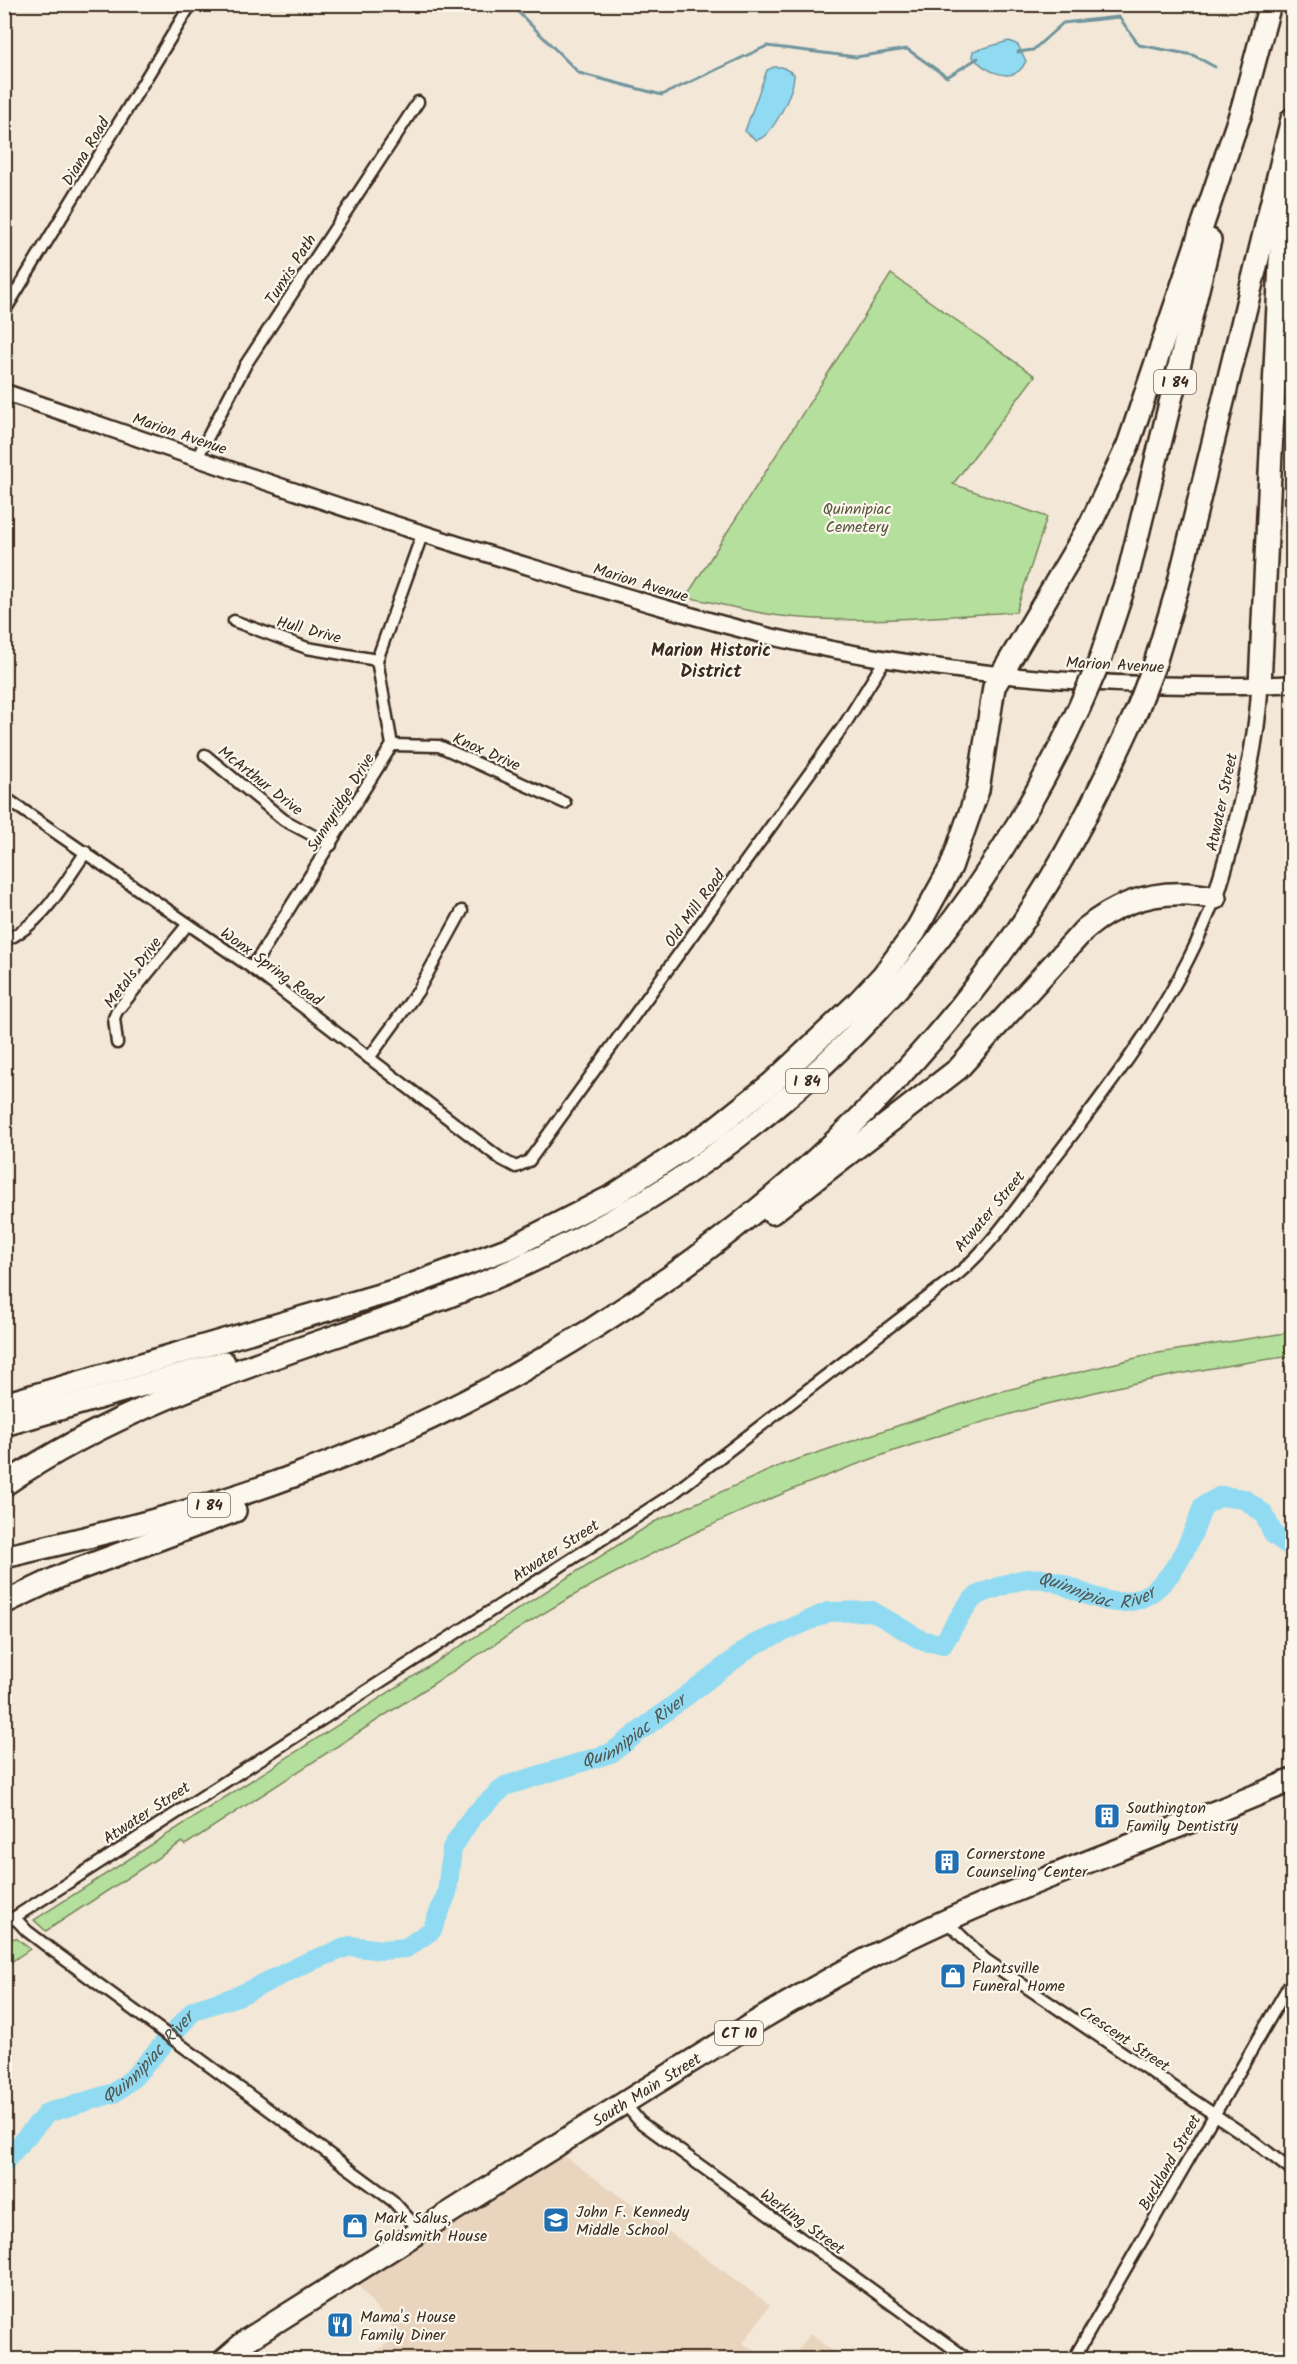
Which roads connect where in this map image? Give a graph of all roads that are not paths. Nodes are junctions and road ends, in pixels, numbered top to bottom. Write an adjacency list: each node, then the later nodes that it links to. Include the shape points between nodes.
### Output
1 (190, 4): 7 (street, Diana Road)
2 (1270, 4): 4 (highway, I 84)
3 (418, 102): 9 (street, Tunxis Path, via 246,364)
4 (1244, 103): 14 (highway, via 1128,445 1095,515); 31 (highway, I 84, bridge, via 1130,564 1100,660 1019,824 948,929 878,1012 800,1088 725,1149 626,1214 520,1267)
5 (1293, 119): 32 (highway, I 84, bridge, via 1177,590 1155,663 1101,786 1045,887 998,957 939,1031 884,1090 800,1172 709,1247)
6 (1293, 155): 16 (highway, via 1280,262)
7 (4, 312)
8 (4, 392): 9 (main road, Marion Avenue)
9 (197, 458): 10 (main road, Marion Avenue)
10 (422, 535): 12 (main road, Marion Avenue, via 724,624); 13 (street, Sunnyridge Drive)
11 (234, 621): 13 (street, Hull Drive, via 307,648)
12 (886, 658): 14 (main road, Marion Avenue); 30 (street, Old Mill Road, via 845,724 529,1161)
13 (377, 660): 17 (street, Sunnyridge Drive)
14 (1000, 674): 16 (main road, Marion Avenue, via 1167,685); 33 (highway, via 992,697 984,764 971,816 929,910 889,968 855,1005 772,1083 713,1130 589,1209 476,1263 400,1289)
15 (1293, 684): 16 (main road, Marion Avenue)
16 (1260, 685): 23 (main road, Atwater Street, via 1254,737)
17 (392, 745): 20 (street, Knox Drive, via 439,746); 21 (street, Sunnyridge Drive)
18 (205, 755): 21 (street, McArthur Drive, via 284,820)
19 (4, 797): 22 (street, Wonx Spring Road)
20 (565, 803)
21 (331, 845): 27 (street, Sunnyridge Drive)
22 (86, 852): 25 (street, Wonx Spring Road); 26 (street, via 27,930)
23 (1215, 898): 32 (highway, via 1187,893 1150,896 1100,917 951,1074 720,1253 683,1278); 40 (street, Atwater Street, via 1189,960 1142,1041 994,1237 958,1274 671,1495)
24 (462, 910): 29 (street, via 418,991)
25 (188, 924): 27 (street, Wonx Spring Road); 28 (street, Metals Drive, via 117,1011)
26 (4, 941)
27 (252, 968): 29 (street, Wonx Spring Road)
28 (117, 1043)
29 (369, 1058): 30 (street, Wonx Spring Road, via 501,1160)
30 (516, 1167)
31 (406, 1310): 34 (highway, I 84); 36 (highway, via 153,1404 90,1433)
32 (613, 1315): 35 (highway, I 84, via 512,1376)
33 (4, 1404)
34 (4, 1425)
35 (407, 1429): 37 (highway, I 84, via 242,1495 129,1528); 38 (highway, via 309,1483 65,1574)
36 (4, 1485)
37 (4, 1557)
38 (4, 1603)
39 (1293, 1780): 41 (highway, South Main Street / CT 10, via 1093,1858)
40 (15, 1918): 42 (street, Atwater Street); 47 (street, via 27,1931 393,2201)
41 (947, 1922): 44 (highway, South Main Street / CT 10, via 794,2000); 45 (street, Crescent Street, via 986,1960)
42 (4, 1924)
43 (1293, 1980): 45 (street, Buckland Street)
44 (624, 2103): 47 (highway, South Main Street / CT 10); 49 (street, Werking Street, via 639,2122)
45 (1212, 2115): 46 (street, Crescent Street); 50 (street, Buckland Street)
46 (1293, 2171)
47 (420, 2231): 48 (highway, South Main Street / CT 10, via 247,2340)
48 (224, 2360)
49 (969, 2360)
50 (1073, 2360)

